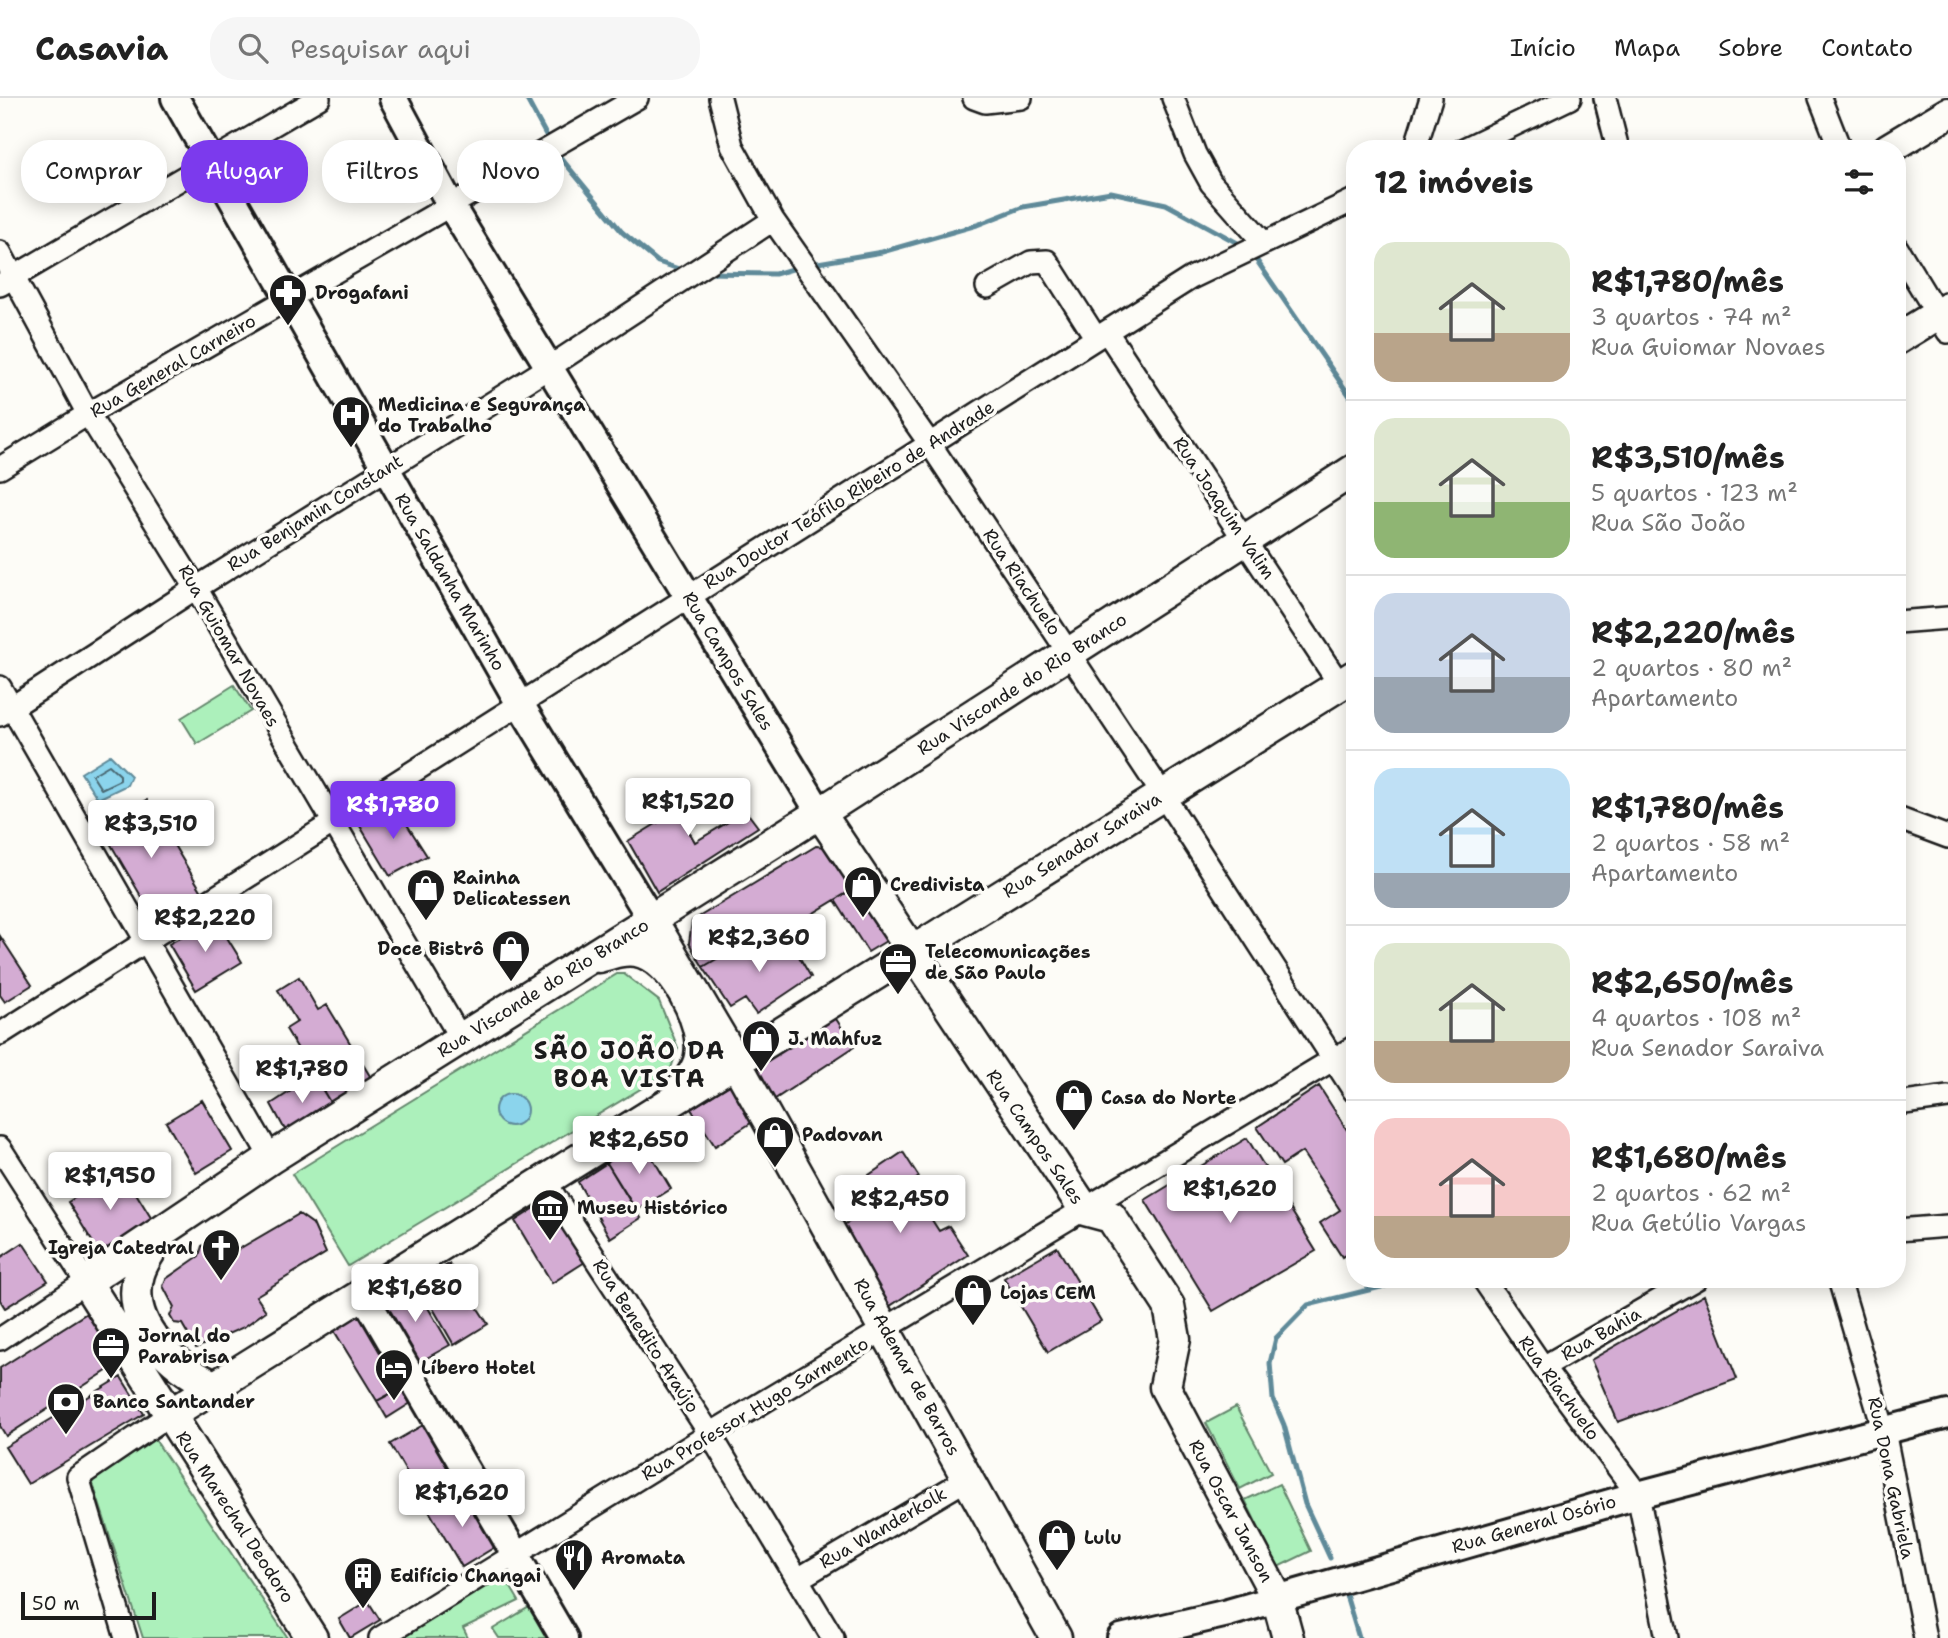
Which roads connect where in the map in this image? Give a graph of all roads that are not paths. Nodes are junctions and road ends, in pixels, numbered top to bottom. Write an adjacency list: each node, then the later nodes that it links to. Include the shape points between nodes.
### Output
1 (175, 98): 14 (street, Rua Saldanha Marinho)
2 (319, 98): 15 (street)
3 (393, 98): 24 (street, Rua Campos Sales)
4 (637, 98): 24 (street, Rua General Carneiro)
5 (720, 98): 25 (street, Rua Riachuelo, via 732,145)
6 (974, 98): 7 (street, via 985,102)
7 (1021, 98)
8 (1173, 98): 26 (street, via 1195,154)
9 (1431, 98): 16 (street)
10 (1570, 98): 17 (street)
11 (1605, 98): 18 (street)
12 (1820, 98): 19 (street)
13 (1948, 113): 20 (main road)
14 (201, 140)
15 (249, 140)
16 (1418, 140)
17 (1483, 140)
18 (1616, 140)
19 (1836, 140)
20 (1903, 140)
21 (181, 180): 29 (street)
22 (236, 203): 31 (street, Rua Saldanha Marinho)
23 (1346, 204): 26 (street, Rua Doutor Teófilo Ribeiro de Andrade)
24 (451, 206): 31 (street, Rua General Carneiro); 35 (street, Rua Campos Sales)
25 (773, 220): 35 (street, Rua Benjamin Constant); 37 (street, Rua Riachuelo)
26 (1253, 248): 33 (street, Rua Doutor Teófilo Ribeiro de Andrade, via 1191,278)
27 (0, 252): 29 (street, Rua Guiomar Novaes)
28 (1906, 261): 32 (street)
29 (7, 280): 36 (street, Rua Guiomar Novaes)
30 (987, 287): 33 (street, Rua Joaquim Valim, via 1031,262 1047,261)
31 (288, 301): 36 (street, Rua General Carneiro); 39 (street, Rua Saldanha Marinho)
32 (1945, 318): 34 (main road)
33 (1102, 335): 37 (street, Rua Doutor Teófilo Ribeiro de Andrade); 41 (street, Rua Joaquim Valim)
34 (1906, 335)
35 (548, 368): 39 (street, Rua Benjamin Constant); 43 (street, Rua Campos Sales)
36 (88, 414): 38 (street, Rua General Carneiro); 42 (street, Rua Guiomar Novaes)
37 (930, 444): 43 (street, Rua Doutor Teófilo Ribeiro de Andrade); 46 (street, Rua Riachuelo)
38 (0, 468)
39 (385, 468): 42 (street, Rua Benjamin Constant); 50 (street, Rua Saldanha Marinho)
40 (1346, 475): 41 (main road, Rua Visconde do Rio Branco)
41 (1247, 541): 46 (main road, Rua Visconde do Rio Branco); 47 (street, Rua Joaquim Valim)
42 (196, 588): 51 (street, Rua Benjamin Constant); 55 (street, Rua Guiomar Novaes)
43 (689, 597): 50 (street, Rua Doutor Teófilo Ribeiro de Andrade); 53 (street, Rua Campos Sales)
44 (1948, 618): 45 (street)
45 (1906, 621)
46 (1070, 653): 52 (street, Rua Riachuelo); 53 (main road, Rua Visconde do Rio Branco)
47 (1346, 679)
48 (1346, 681): 52 (main road, Rua Senador Saraiva)
49 (0, 687): 51 (street)
50 (520, 704): 55 (street, Rua Doutor Teófilo Ribeiro de Andrade); 57 (street, Rua Saldanha Marinho)
51 (6, 711): 58 (street)
52 (1163, 795): 59 (main road, Rua Senador Saraiva); 64 (street, Rua Riachuelo)
53 (820, 813): 57 (main road, Rua Visconde do Rio Branco); 59 (main road, Rua Campos Sales)
54 (1906, 821): 56 (street)
55 (332, 823): 58 (street, Rua Doutor Teófilo Ribeiro de Andrade); 62 (street, Rua Guiomar Novaes)
56 (1948, 837)
57 (651, 919): 60 (main road, Rua Visconde do Rio Branco); 65 (main road, Rua Saldanha Marinho)
58 (145, 942): 61 (street, Rua Doutor Teófilo Ribeiro de Andrade); 71 (street)
59 (910, 952): 65 (main road, Rua Senador Saraiva); 73 (main road, Rua Campos Sales)
60 (585, 961): 62 (main road, Rua Visconde do Rio Branco); 68 (main road, via 622,950 639,951 666,969 690,1003 699,1028 700,1056)
61 (0, 1034)
62 (461, 1039): 71 (main road, Rua Visconde do Rio Branco)
63 (1346, 1053): 64 (street, Rua Professor Hugo Sarmento)
64 (1334, 1060): 66 (street, Rua Riachuelo); 73 (street, Rua Professor Hugo Sarmento)
65 (735, 1061): 68 (main road, Rua Senador Saraiva); 82 (main road, Rua Ademar de Barros)
66 (1346, 1079)
67 (1948, 1097): 69 (street)
68 (674, 1098): 72 (main road, Rua Senador Saraiva)
69 (1906, 1103)
70 (0, 1148): 77 (street, Rua Marechal Deodoro)
71 (271, 1157): 76 (main road, Rua Visconde do Rio Branco)
72 (544, 1180): 81 (main road, Rua Senador Saraiva); 89 (street, Rua Benedito Araújo)
73 (1085, 1210): 82 (street, Rua Professor Hugo Sarmento); 94 (main road, Rua Oscar Janson, via 1111,1217 1169,1306 1175,1339 1165,1387)
74 (1948, 1226): 75 (street)
75 (1906, 1229)
76 (164, 1230): 77 (main road, Rua Visconde do Rio Branco); 85 (main road, via 139,1274 138,1305 165,1353 180,1368)
77 (93, 1278): 83 (street); 86 (main road, Rua Marechal Deodoro)
78 (1489, 1288): 84 (street, Rua Riachuelo)
79 (1680, 1288): 84 (street, Rua Bahia)
80 (1842, 1288): 88 (street, Rua Dona Gabriela)
81 (362, 1292): 85 (main road, Rua Senador Saraiva); 92 (street)
82 (886, 1330): 89 (street, Rua Professor Hugo Sarmento); 90 (main road, Rua Ademar de Barros)
83 (0, 1339)
84 (1543, 1367): 91 (street, Rua Riachuelo)
85 (214, 1386): 86 (main road, Rua Senador Saraiva)
86 (175, 1411): 95 (street, via 78,1477); 96 (main road, Rua Marechal Deodoro)
87 (1948, 1414): 88 (street, Rua General Osório)
88 (1884, 1431): 91 (street, Rua General Osório); 104 (street, Rua Dona Gabriela)
89 (710, 1434): 92 (street, Rua Professor Hugo Sarmento); 93 (street, Rua Benedito Araújo)
90 (969, 1478): 93 (street, Rua Wanderkolk); 100 (main road, Rua Ademar de Barros)
91 (1638, 1495): 94 (street, Rua General Osório); 103 (street)
92 (515, 1554): 97 (street, Rua Professor Hugo Sarmento); 98 (street)
93 (798, 1578): 99 (street, Rua Benedito Araújo)
94 (1277, 1598): 101 (street, Rua General Osório); 102 (main road, Rua Oscar Janson)
95 (126, 1638)
96 (312, 1638)
97 (380, 1638)
98 (564, 1638)
99 (834, 1638)
100 (1056, 1638)
101 (1121, 1638)
102 (1288, 1638)
103 (1667, 1638)
104 (1925, 1638)

